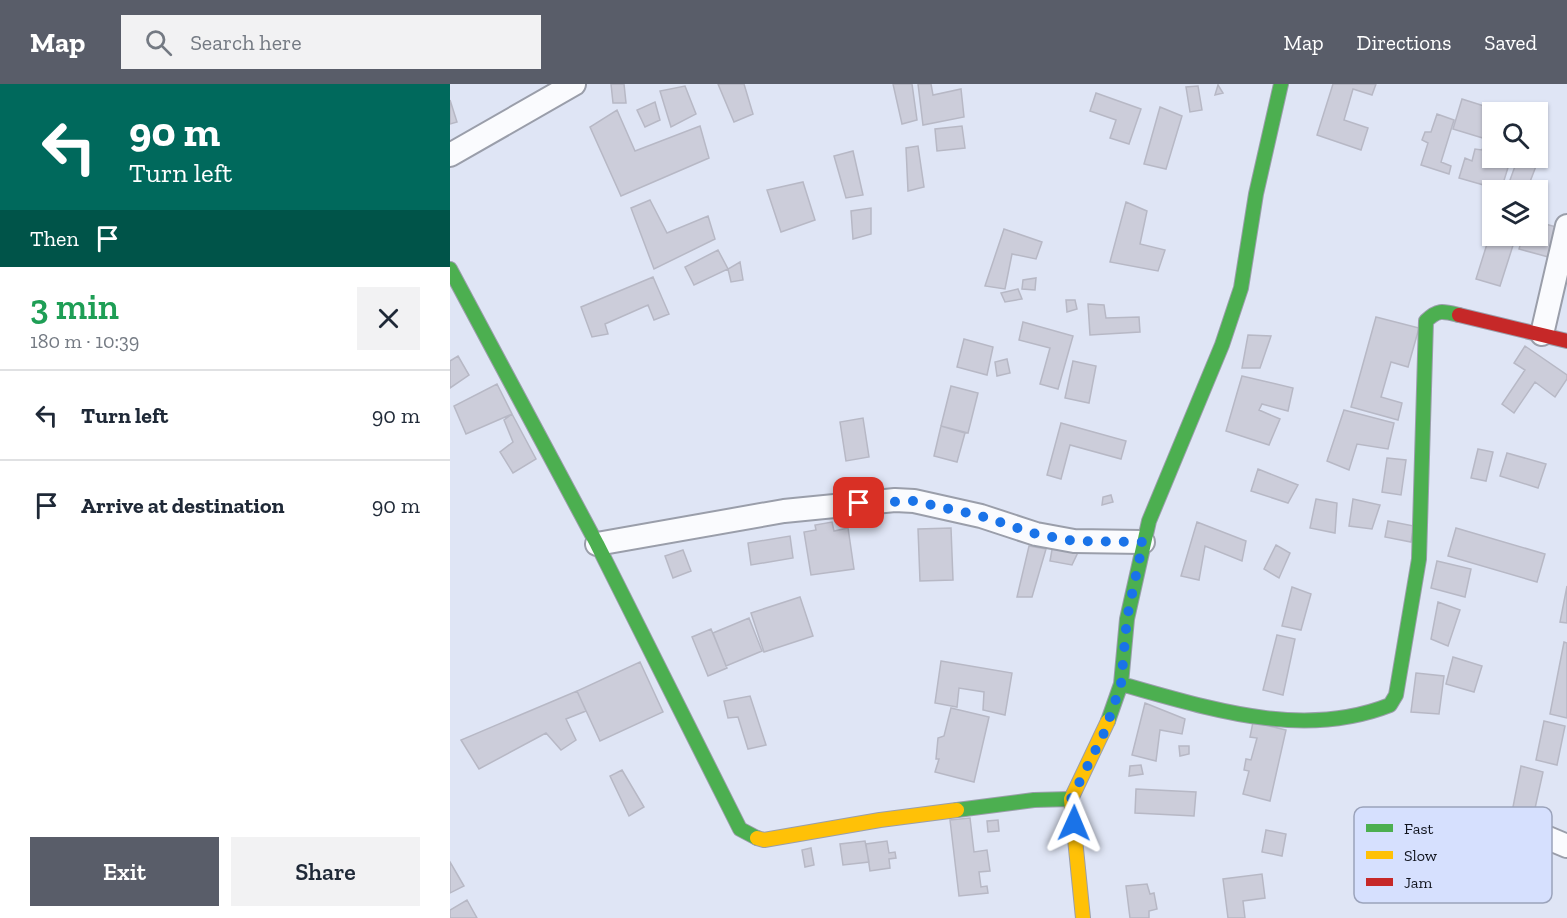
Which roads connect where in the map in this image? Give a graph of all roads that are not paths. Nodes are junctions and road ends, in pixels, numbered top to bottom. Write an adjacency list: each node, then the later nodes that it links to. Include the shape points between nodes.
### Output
1 (1281, 84): 8 (street, via 1256,194 1241,288)
2 (566, 87): 3 (street)
3 (450, 156)
4 (1567, 226): 6 (street)
5 (450, 269): 9 (street)
6 (1542, 334): 7 (street); 10 (street, via 1443,311 1426,321 1419,559 1396,695 1390,705 1329,721 1262,719)
7 (1567, 341)
8 (1143, 542): 9 (street, via 1074,541 1036,534 970,513 896,500 784,511); 10 (street, via 1127,618)
9 (597, 544): 11 (street, via 740,829 756,838 764,840 1034,800)
10 (1121, 684): 11 (street, via 1105,731)
11 (1071, 799): 14 (street)
12 (1552, 840): 13 (street)
13 (1567, 846)
14 (1083, 918)

